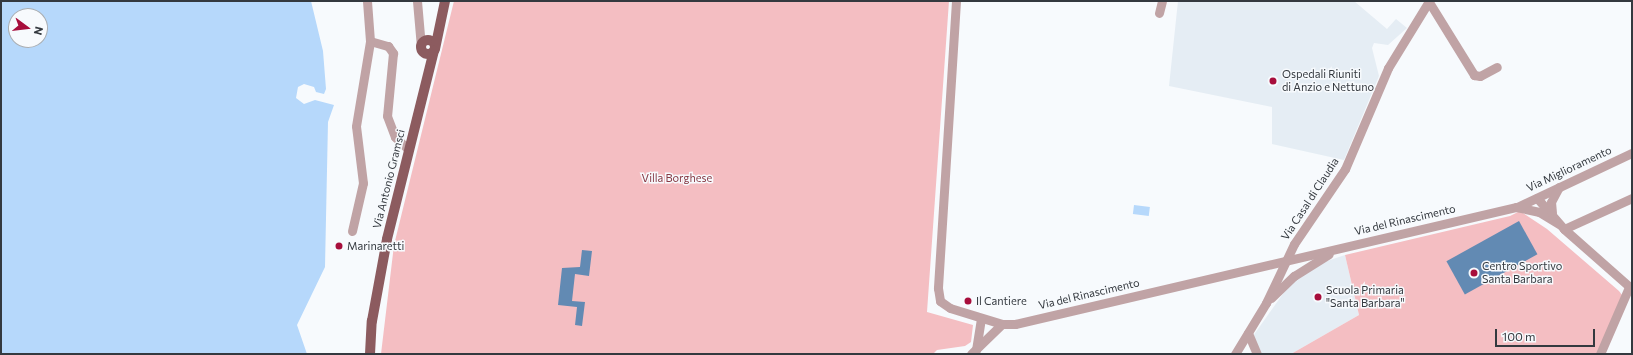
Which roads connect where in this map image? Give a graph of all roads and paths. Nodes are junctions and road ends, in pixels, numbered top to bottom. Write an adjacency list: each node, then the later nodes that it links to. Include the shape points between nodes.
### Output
1 (367, 1): 9 (street)
2 (417, 1): 10 (street, Via Antonio Gramsci)
3 (445, 1): 8 (main road)
4 (956, 1): 28 (street, Via del Rinascimento, via 938,295 947,306)
5 (1162, 1): 7 (street)
6 (1429, 1): 12 (street, via 1474,75 1480,76); 25 (street, Via Casal di Claudia, via 1388,68 1345,169)
7 (1159, 13)
8 (440, 21): 10 (main road); 11 (main road, Via Antonio Gramsci)
9 (370, 41): 14 (street, via 388,46 393,53 388,116 395,137); 23 (street, via 357,117 363,178)
10 (424, 44): 11 (main road, via 434,43); 13 (main road, Via Antonio Gramsci)
11 (434, 50): 13 (main road, Via Antonio Gramsci)
12 (1497, 67)
13 (425, 81): 14 (main road, Via Antonio Gramsci)
14 (408, 149): 32 (main road, Via Antonio Gramsci, via 377,288)
15 (1632, 153): 16 (street, Via Miglioramento)
16 (1559, 186): 17 (street, Via Miglioramento); 21 (street, via 1551,202)
17 (1536, 198): 19 (street, Via Miglioramento); 20 (street); 21 (street, Via del Rinascimento)
18 (1632, 198): 22 (street)
19 (1516, 207): 20 (street, Via del Rinascimento); 24 (street, Via del Rinascimento)
20 (1539, 212): 22 (street, Via del Rinascimento)
21 (1552, 213): 22 (street, Via del Rinascimento)
22 (1561, 226): 26 (street, Via del Rinascimento)
23 (352, 231)
24 (1341, 247): 25 (street, Via del Rinascimento); 27 (street, via 1305,268)
25 (1285, 261): 27 (street, Via Casal di Claudia); 29 (street, Via del Rinascimento, via 1019,323)
26 (1630, 288): 35 (street)
27 (1266, 303): 30 (street)
28 (981, 318): 29 (street, Via del Rinascimento); 31 (street)
29 (1002, 324): 31 (street)
30 (1248, 334): 33 (street); 34 (street)
31 (974, 352)
32 (370, 354)
33 (1235, 354)
34 (1257, 354)
35 (1600, 354)

